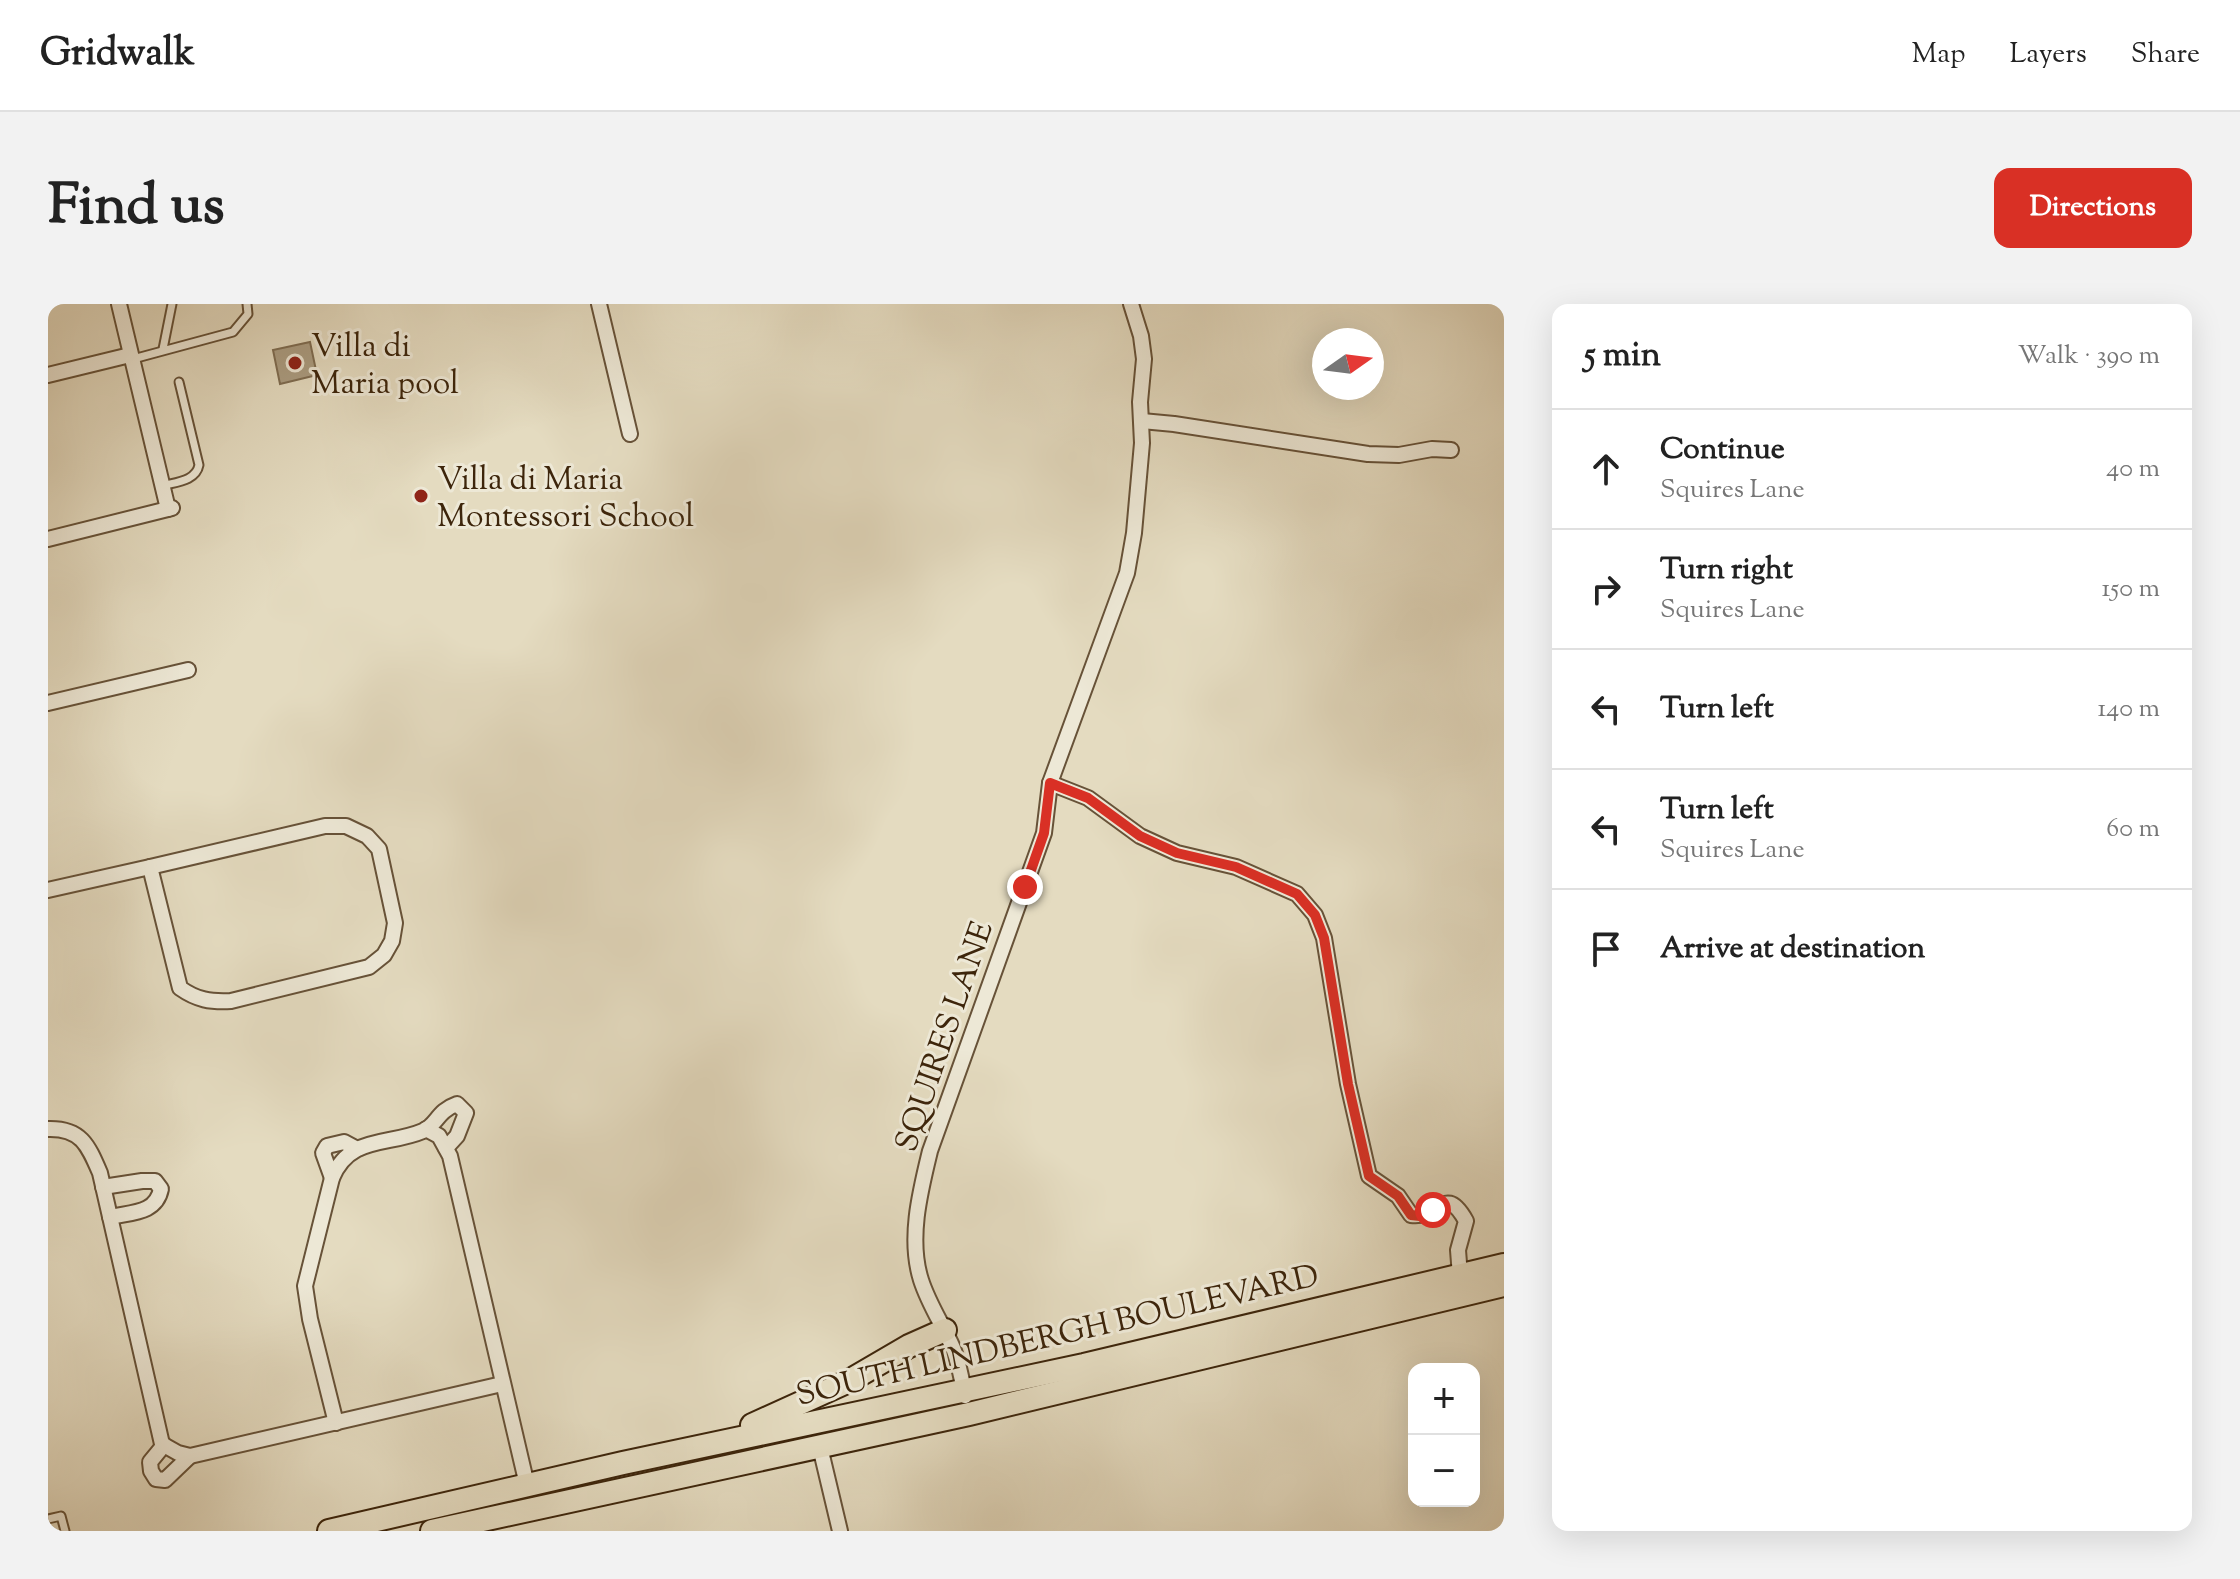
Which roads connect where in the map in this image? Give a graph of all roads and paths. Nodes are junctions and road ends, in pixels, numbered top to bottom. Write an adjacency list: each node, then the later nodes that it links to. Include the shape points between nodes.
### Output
1 (119, 304): 7 (street)
2 (172, 304): 6 (lane)
3 (247, 304): 6 (lane, via 248,314 233,332)
4 (599, 304): 11 (street)
5 (1131, 304): 10 (street, SQUIRES LANE, via 1144,359)
6 (163, 349): 7 (lane)
7 (131, 357): 8 (street); 13 (street)
8 (48, 375)
9 (179, 382): 13 (lane, via 199,465 191,478)
10 (1142, 421): 12 (street, via 1368,454); 17 (street, SQUIRES LANE, via 1127,573)
11 (630, 434)
12 (1451, 450)
13 (162, 486): 14 (street, via 170,508)
14 (48, 539)
15 (188, 670): 16 (street)
16 (48, 703)
17 (1050, 783): 28 (street, via 1088,798 1140,836 1177,853 1236,867 1297,894 1315,915 1324,938 1369,1176 1398,1196 1411,1215 1451,1202 1458,1207 1466,1221 1458,1250); 30 (street, SQUIRES LANE, via 1044,833 921,1187 916,1232 920,1277)
18 (150, 867): 18 (street, via 325,826 346,826 379,849 395,923 392,941 369,967 209,1002 180,988); 19 (street)
19 (48, 890)
20 (48, 1129): 25 (street, via 80,1137 92,1153)
21 (426, 1129): 22 (street); 22 (street, via 444,1109 459,1105 466,1113 463,1123); 23 (street)
22 (446, 1148): 31 (street)
23 (357, 1149): 24 (street, via 338,1164); 24 (street, via 344,1142 327,1146 323,1153)
24 (332, 1178): 34 (street, via 305,1286)
25 (103, 1187): 26 (street); 26 (street, via 155,1181 161,1189 152,1208)
26 (110, 1217): 35 (street)
27 (1504, 1265): 28 (main road, SOUTH LINDBERGH BOULEVARD)
28 (1460, 1276): 32 (main road, SOUTH LINDBERGH BOULEVARD)
29 (1504, 1285): 33 (main road, SOUTH LINDBERGH BOULEVARD)
30 (945, 1330): 32 (street, SQUIRES LANE); 36 (main road, via 807,1401)
31 (502, 1384): 34 (street); 39 (street)
32 (964, 1390): 33 (street, SQUIRES LANE); 36 (main road, SOUTH LINDBERGH BOULEVARD)
33 (969, 1414): 37 (main road, SOUTH LINDBERGH BOULEVARD)
34 (336, 1423): 38 (street)
35 (164, 1445): 38 (street); 38 (street, via 150,1462 156,1479 165,1480)
36 (702, 1446): 39 (main road, SOUTH LINDBERGH BOULEVARD)
37 (820, 1447): 41 (main road, SOUTH LINDBERGH BOULEVARD); 45 (street)
38 (190, 1456)
39 (527, 1485): 43 (main road, SOUTH LINDBERGH BOULEVARD)
40 (48, 1519): 42 (lane, via 61,1516)
41 (457, 1527): 44 (main road, SOUTH LINDBERGH BOULEVARD)
42 (65, 1531)
43 (329, 1531)
44 (432, 1531)
45 (840, 1531)

